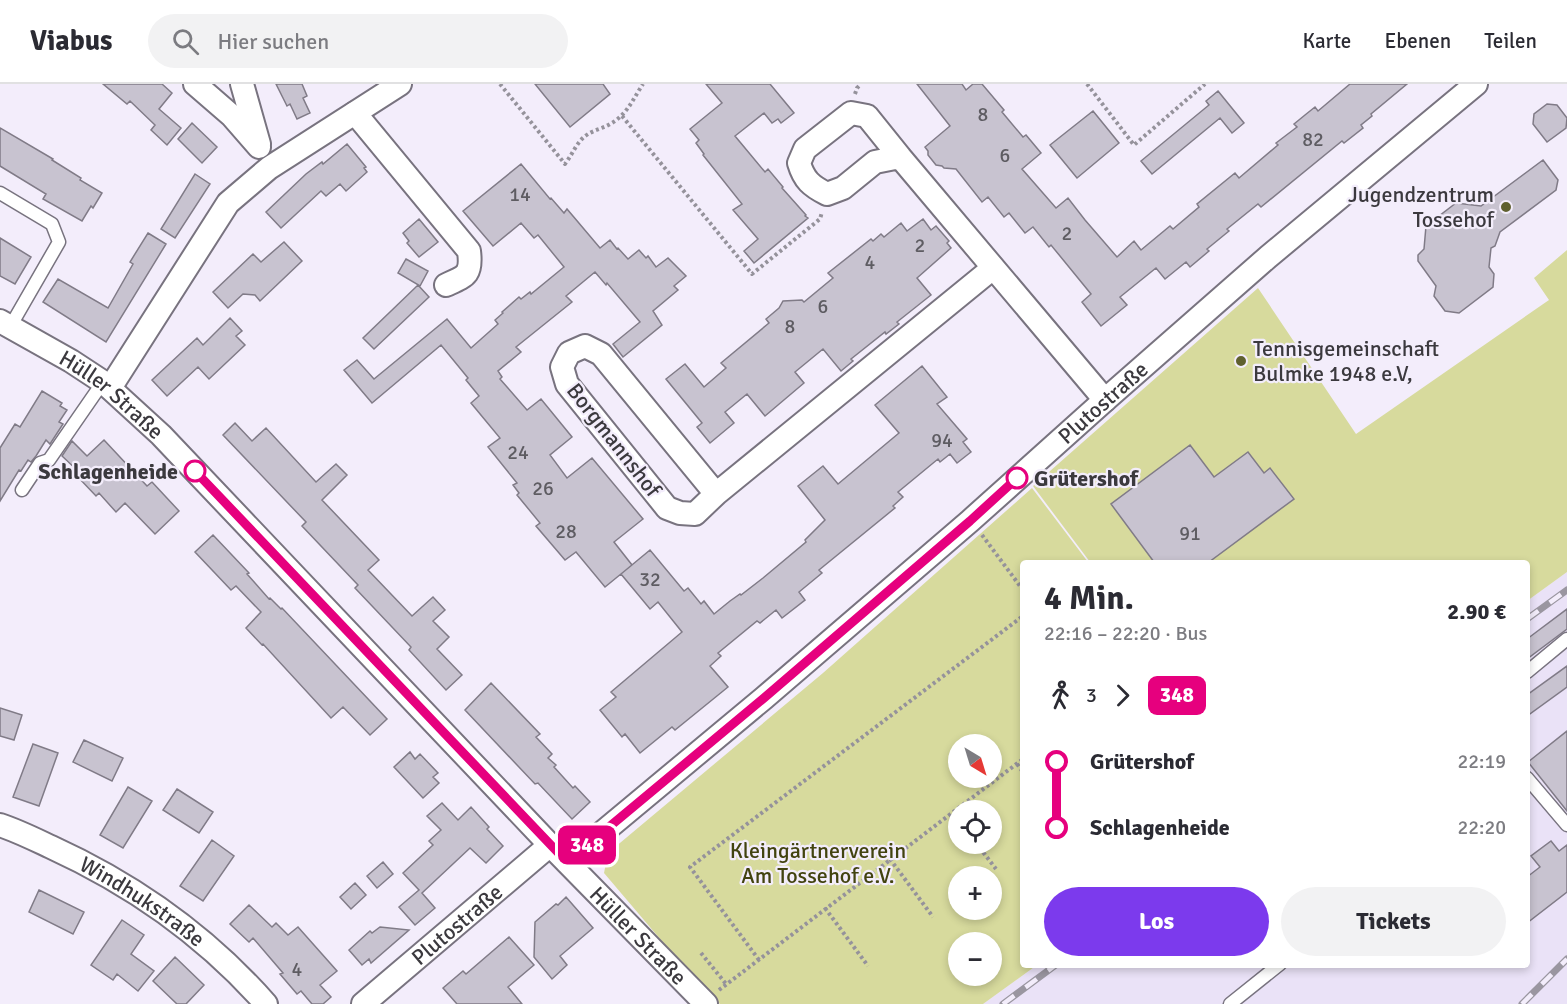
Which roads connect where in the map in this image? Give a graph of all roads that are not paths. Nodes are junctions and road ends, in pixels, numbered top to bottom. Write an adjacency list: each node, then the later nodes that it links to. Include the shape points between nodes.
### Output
1 (195, 84): 7 (street, via 232,116)
2 (242, 84): 7 (street)
3 (400, 84): 5 (street)
4 (1476, 84): 13 (street, Plutostraße, via 1268,257)
5 (355, 113): 7 (street); 10 (street, via 469,251 471,266 465,277)
6 (900, 157): 6 (street, via 867,116 851,113 805,149 799,163 813,187 827,194 843,188 875,162); 9 (street)
7 (264, 158): 12 (street, via 228,204)
8 (0, 193): 11 (lane, via 52,224 59,242)
9 (993, 268): 13 (street); 15 (street, Borgmannshof)
10 (446, 285)
11 (5, 324): 12 (street, Hüller Straße)
12 (107, 385): 14 (lane); 21 (street, Hüller Straße, via 161,435)
13 (1105, 400): 22 (street, Plutostraße, via 764,698)
14 (22, 490)
15 (716, 494): 15 (street, Borgmannshof, via 601,354 585,346 569,353 562,367 567,384 667,508 694,514)
16 (1567, 639): 17 (lane)
17 (1530, 670)
18 (1530, 784): 20 (lane)
19 (0, 825): 25 (street, Windhukstraße, via 73,857 130,889 223,959)
20 (1567, 825)
21 (550, 845): 22 (street, Hüller Straße); 26 (street, Plutostraße)
22 (567, 862): 24 (street, Hüller Straße)
23 (1275, 968): 27 (lane)
24 (705, 1003)
25 (266, 1004)
26 (363, 1004)
27 (1230, 1004)

